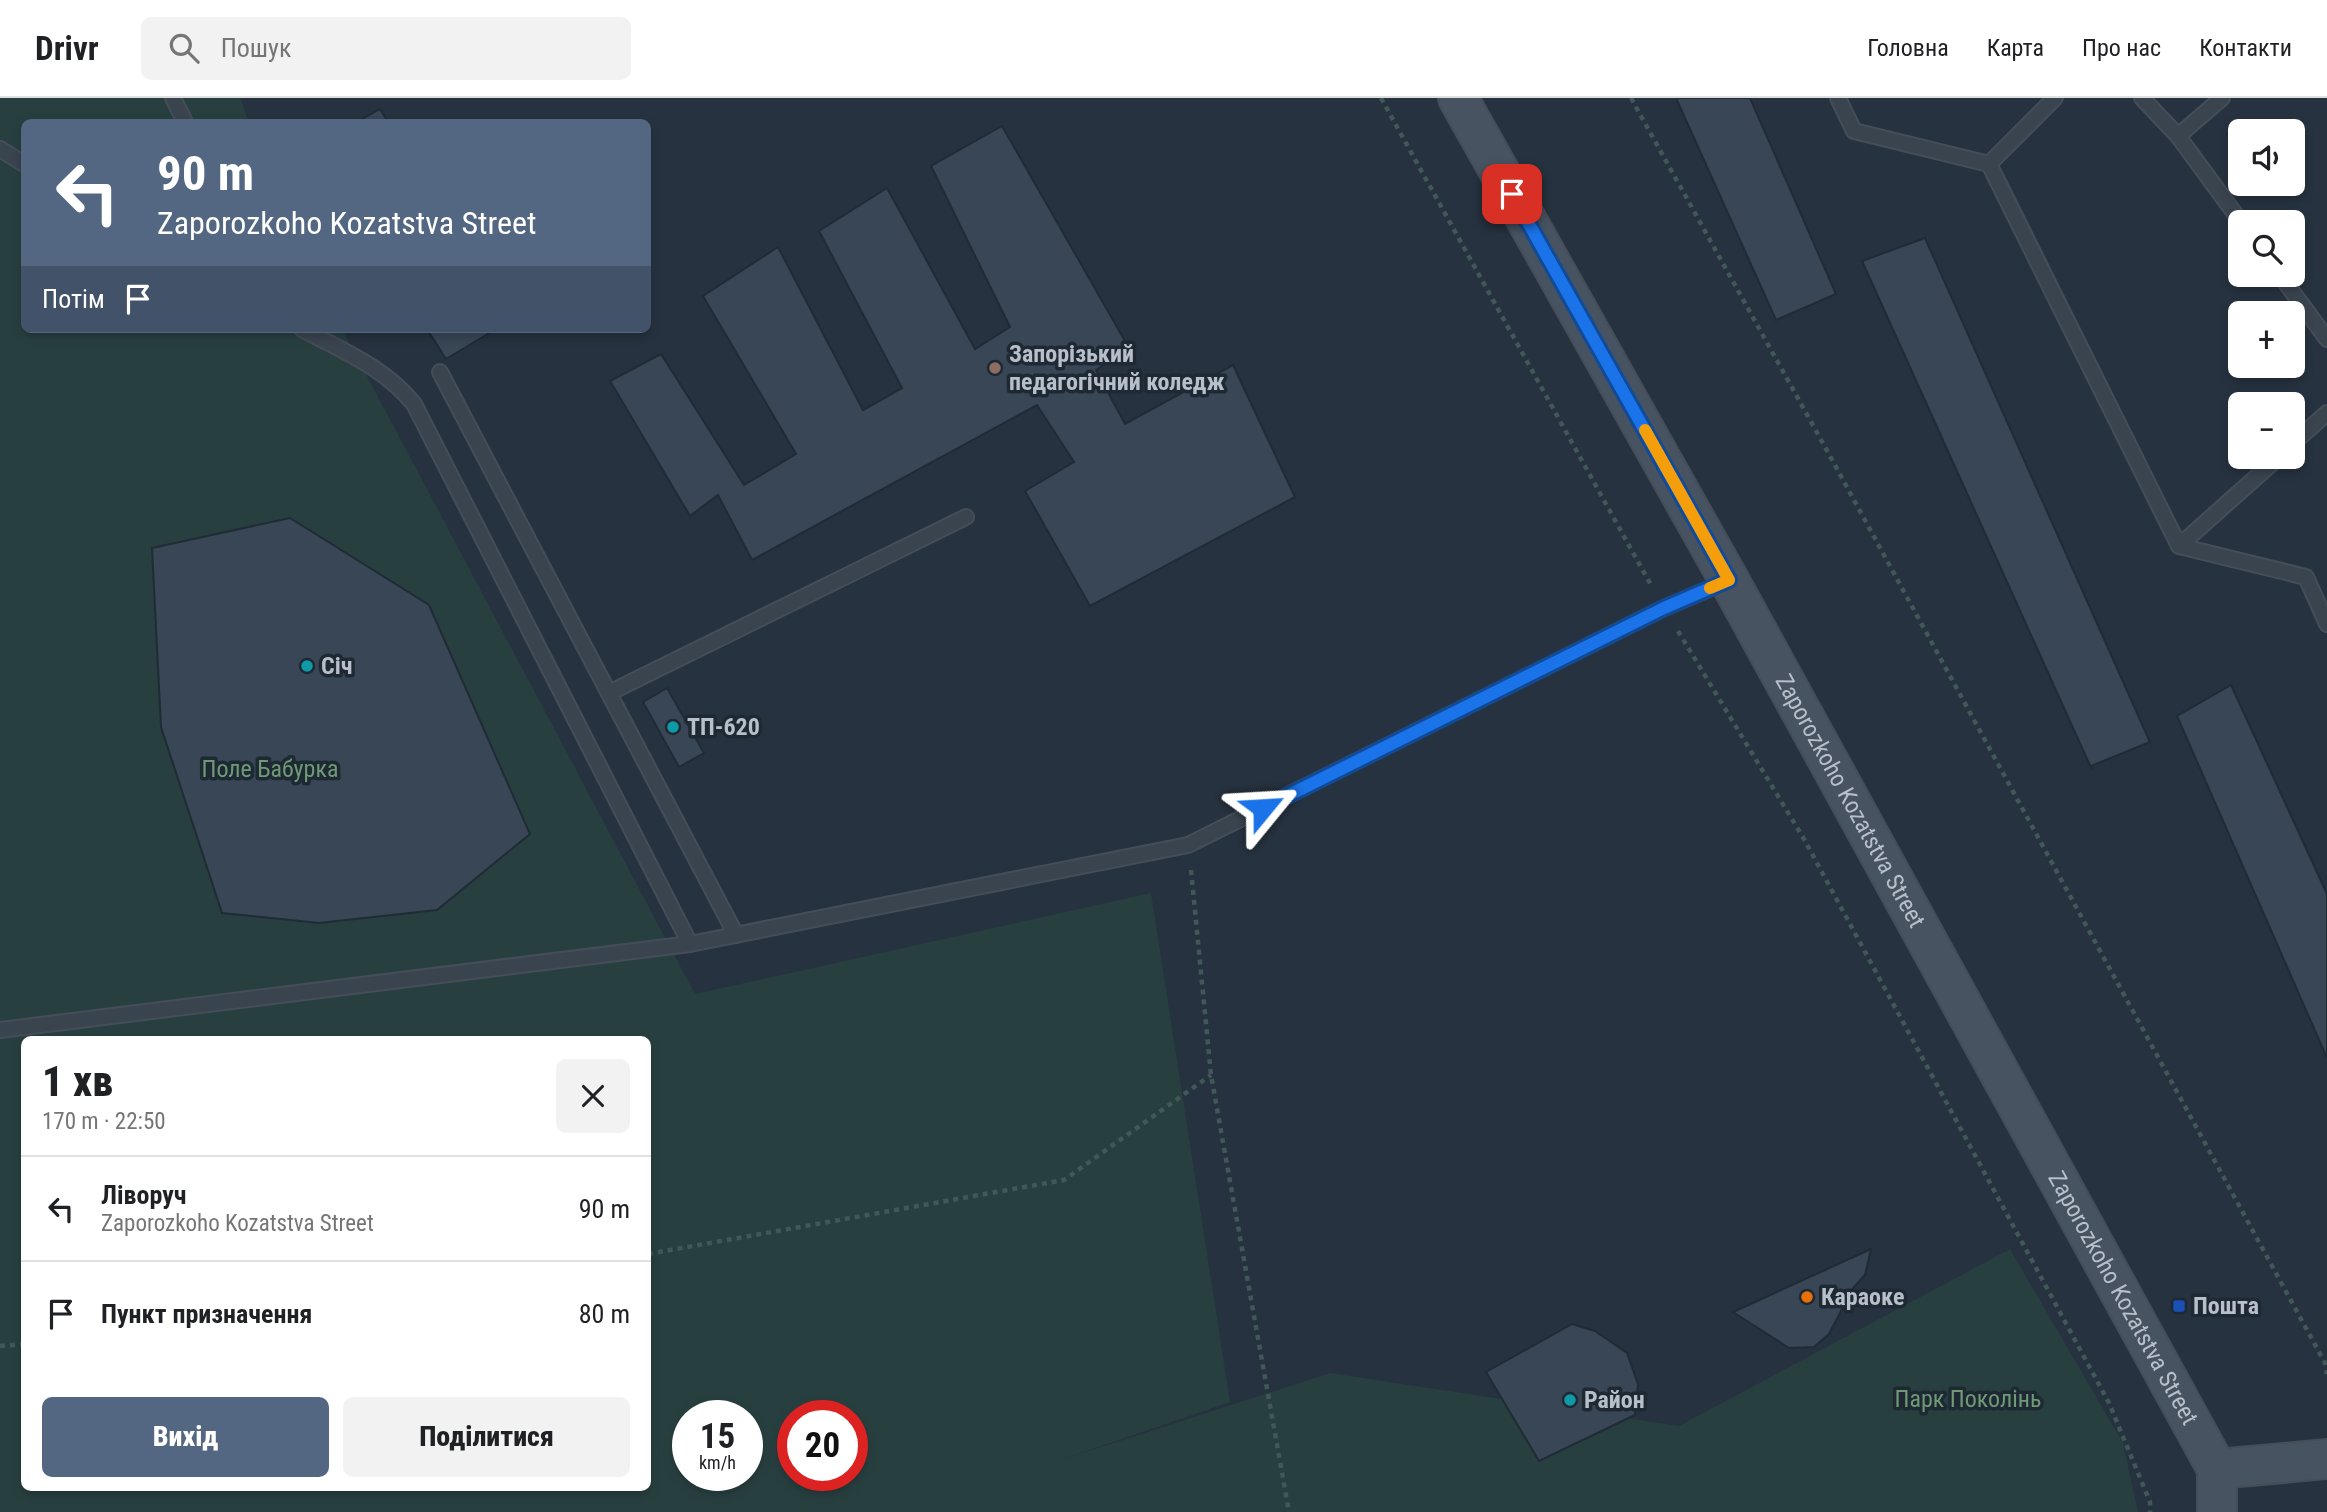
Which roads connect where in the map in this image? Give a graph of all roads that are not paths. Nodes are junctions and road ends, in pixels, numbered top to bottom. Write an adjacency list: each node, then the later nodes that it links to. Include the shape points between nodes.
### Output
1 (173, 98): 7 (lane)
2 (1458, 98): 22 (street, Zaporozkoho Kozatstva Street)
3 (1838, 98): 11 (lane, via 1854,131)
4 (2055, 98): 11 (lane)
5 (2142, 98): 8 (lane)
6 (2222, 98): 8 (lane)
7 (184, 119)
8 (2178, 136): 12 (lane)
9 (0, 149): 10 (lane)
10 (21, 162)
11 (1989, 164): 21 (lane)
12 (2232, 210)
13 (2289, 287): 15 (lane)
14 (310, 333): 26 (lane, via 372,365 396,382 414,404)
15 (2327, 339)
16 (440, 372): 24 (lane)
17 (2327, 414): 18 (lane)
18 (2305, 433)
19 (2266, 469): 21 (lane)
20 (966, 517): 24 (lane)
21 (2179, 546): 23 (lane, via 2306,577)
22 (1729, 580): 25 (lane, via 1188,845); 29 (street, Zaporozkoho Kozatstva Street)
23 (2327, 624)
24 (609, 693): 25 (lane)
25 (736, 935): 26 (lane)
26 (690, 944): 27 (lane)
27 (0, 1030)
28 (2327, 1459): 29 (street)
29 (2217, 1469): 30 (street, Zaporozkoho Kozatstva Street)
30 (2217, 1512)

